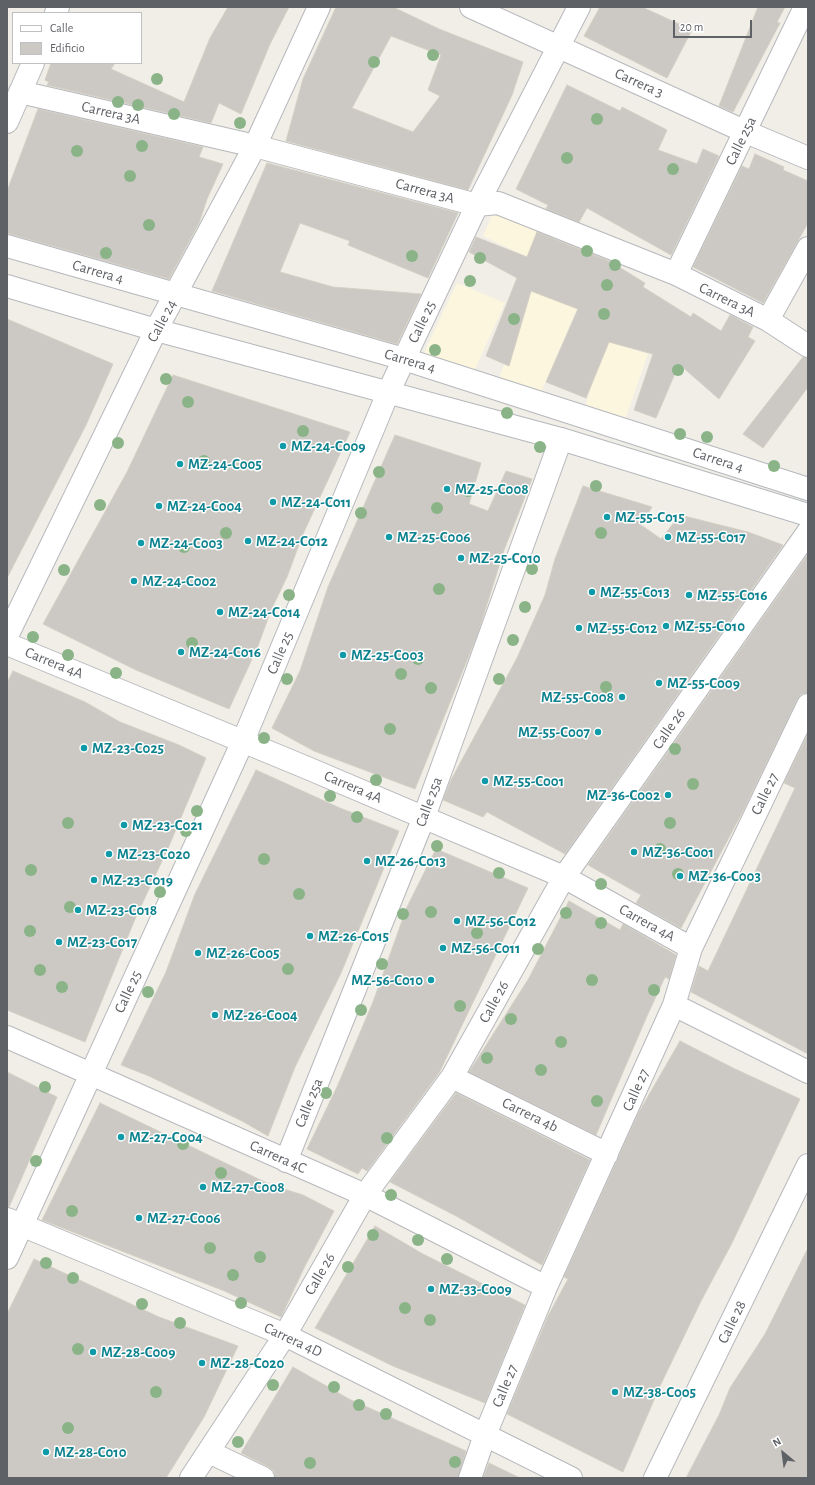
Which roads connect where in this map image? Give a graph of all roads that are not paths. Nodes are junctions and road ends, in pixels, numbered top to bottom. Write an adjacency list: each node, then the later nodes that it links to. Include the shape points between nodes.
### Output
1 (319, 7): 10 (street, Calle 24)
2 (471, 7): 5 (street, Carrera 3)
3 (579, 7): 5 (street, Calle 25)
4 (805, 7): 9 (street, Calle 25a)
5 (559, 48): 9 (street, Carrera 3); 12 (street, Calle 25)
6 (33, 64): 7 (street)
7 (20, 92): 8 (street); 10 (street, Carrera 3A)
8 (7, 122)
9 (746, 132): 11 (street, Carrera 3); 15 (street, Calle 25a)
10 (255, 146): 12 (street, Carrera 3A); 17 (street, Calle 24)
11 (808, 158)
12 (478, 206): 15 (street, Carrera 3A, via 498,202); 21 (street, Calle 25)
13 (7, 246): 17 (street, Carrera 4)
14 (808, 248): 18 (street)
15 (676, 274): 18 (street, Carrera 3A)
16 (7, 286): 19 (street, Carrera 4)
17 (176, 294): 19 (street, Calle 24); 21 (street, Carrera 4)
18 (768, 320): 20 (street, Carrera 3A)
19 (156, 330): 22 (street, Carrera 4); 27 (street, Calle 24)
20 (808, 346)
21 (404, 359): 22 (street, Calle 25); 24 (street, Carrera 4)
22 (388, 393): 23 (street, Carrera 4); 30 (street, Calle 25)
23 (561, 438): 25 (street, Carrera 4); 31 (street, Calle 25a)
24 (808, 488)
25 (808, 515)
26 (808, 532): 32 (street, Calle 26)
27 (7, 636)
28 (7, 644): 30 (street, Carrera 4A)
29 (808, 705): 33 (street, Calle 27)
30 (243, 741): 31 (street, Carrera 4A); 37 (street, Calle 25)
31 (424, 817): 32 (street, Carrera 4A); 40 (street, Calle 25a)
32 (564, 877): 33 (street, Carrera 4A); 38 (street, Calle 26)
33 (691, 948): 34 (street, Calle 27)
34 (674, 1005): 36 (street); 39 (street, Calle 27)
35 (7, 1037): 37 (street, Carrera 4C)
36 (808, 1072)
37 (90, 1074): 40 (street, Carrera 4C); 43 (street, Calle 25)
38 (452, 1077): 39 (street, Carrera 4b); 42 (street, Calle 26)
39 (607, 1154): 45 (street, Calle 27)
40 (286, 1161): 42 (street, Carrera 4C)
41 (808, 1165): 53 (street, Calle 28)
42 (365, 1195): 45 (street, Carrera 4C); 46 (street, Calle 26)
43 (14, 1222): 44 (street, Calle 25); 46 (street, Carrera 4D)
44 (7, 1258)
45 (546, 1287): 47 (street, Calle 27)
46 (285, 1335): 47 (street, Carrera 4D); 48 (street, Calle 26)
47 (485, 1435): 51 (street, Calle 27); 52 (street, Carrera 4D)
48 (209, 1452): 49 (street, Calle 26); 50 (street)
49 (191, 1478)
50 (263, 1478)
51 (470, 1478)
52 (571, 1478)
53 (655, 1478)

